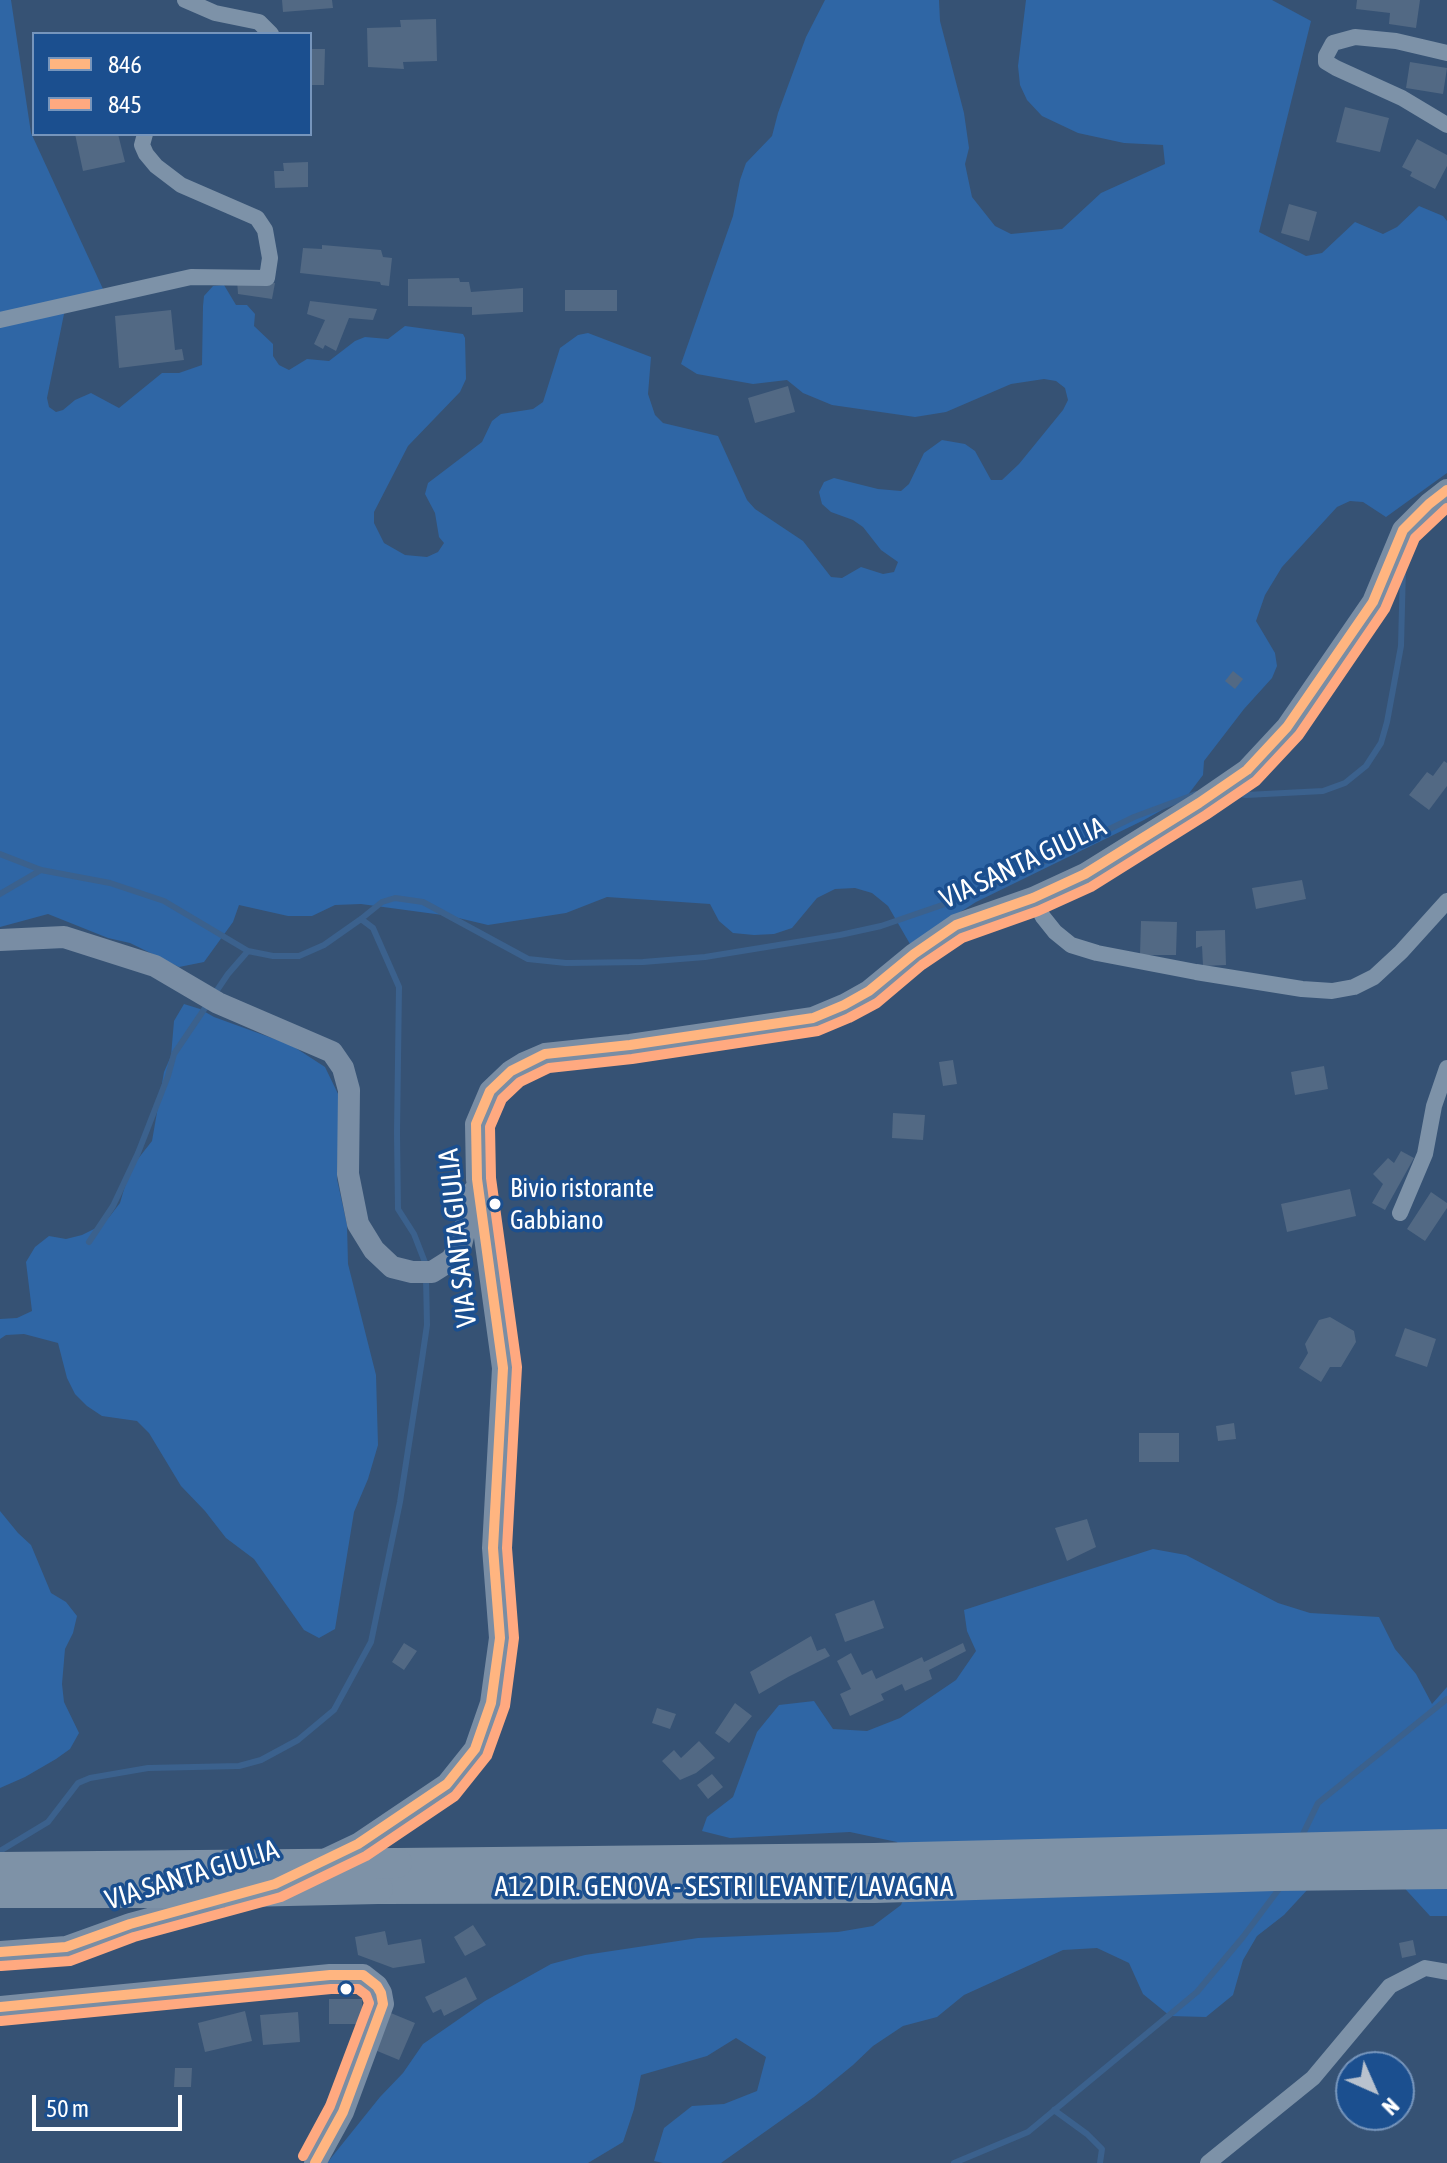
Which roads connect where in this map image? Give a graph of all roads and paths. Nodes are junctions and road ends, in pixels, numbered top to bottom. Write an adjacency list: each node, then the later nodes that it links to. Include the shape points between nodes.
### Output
1 (185, 0): 2 (street, via 259,22)
2 (269, 32)
3 (1447, 53): 4 (street, via 1355,37 1333,43 1326,62)
4 (1447, 125)
5 (144, 136): 6 (street, via 146,154 181,185 257,218 270,258 267,278 191,277)
6 (0, 320)
7 (1447, 490): 8 (street, VIA SANTA GIULIA, via 1403,530 1373,602 1287,727 1247,770 1085,874)
8 (1033, 898): 9 (street, via 1055,932 1071,945 1196,972 1332,991 1374,977); 12 (street, VIA SANTA GIULIA, via 956,925 869,991 813,1018 545,1054 524,1063 490,1091 476,1124)
9 (1447, 901)
10 (0, 940): 12 (street, via 64,937 155,966 218,1003 332,1052 349,1090 348,1174 358,1224 392,1267 432,1272 451,1260 461,1245)
11 (1447, 1068): 13 (street, via 1425,1154)
12 (477, 1179): 18 (street, VIA SANTA GIULIA, via 503,1368 493,1548 500,1638 491,1703 475,1749 447,1784 422,1801 358,1844 275,1884 66,1947)
13 (1400, 1213)
14 (1447, 1844): 15 (highway, bridge, via 874,1858)
15 (0, 1867)
16 (1447, 1874): 17 (highway, A12 DIR. GENOVA - SESTRI LEVANTE/LAVAGNA, bridge, via 875,1888)
17 (0, 1893)
18 (0, 1952)
19 (1447, 1972): 22 (street, via 1425,1968 1390,1986 1313,2078)
20 (0, 2007): 21 (street, via 363,1975 377,1986 383,2004 343,2112)
21 (315, 2163)
22 (1208, 2163)

